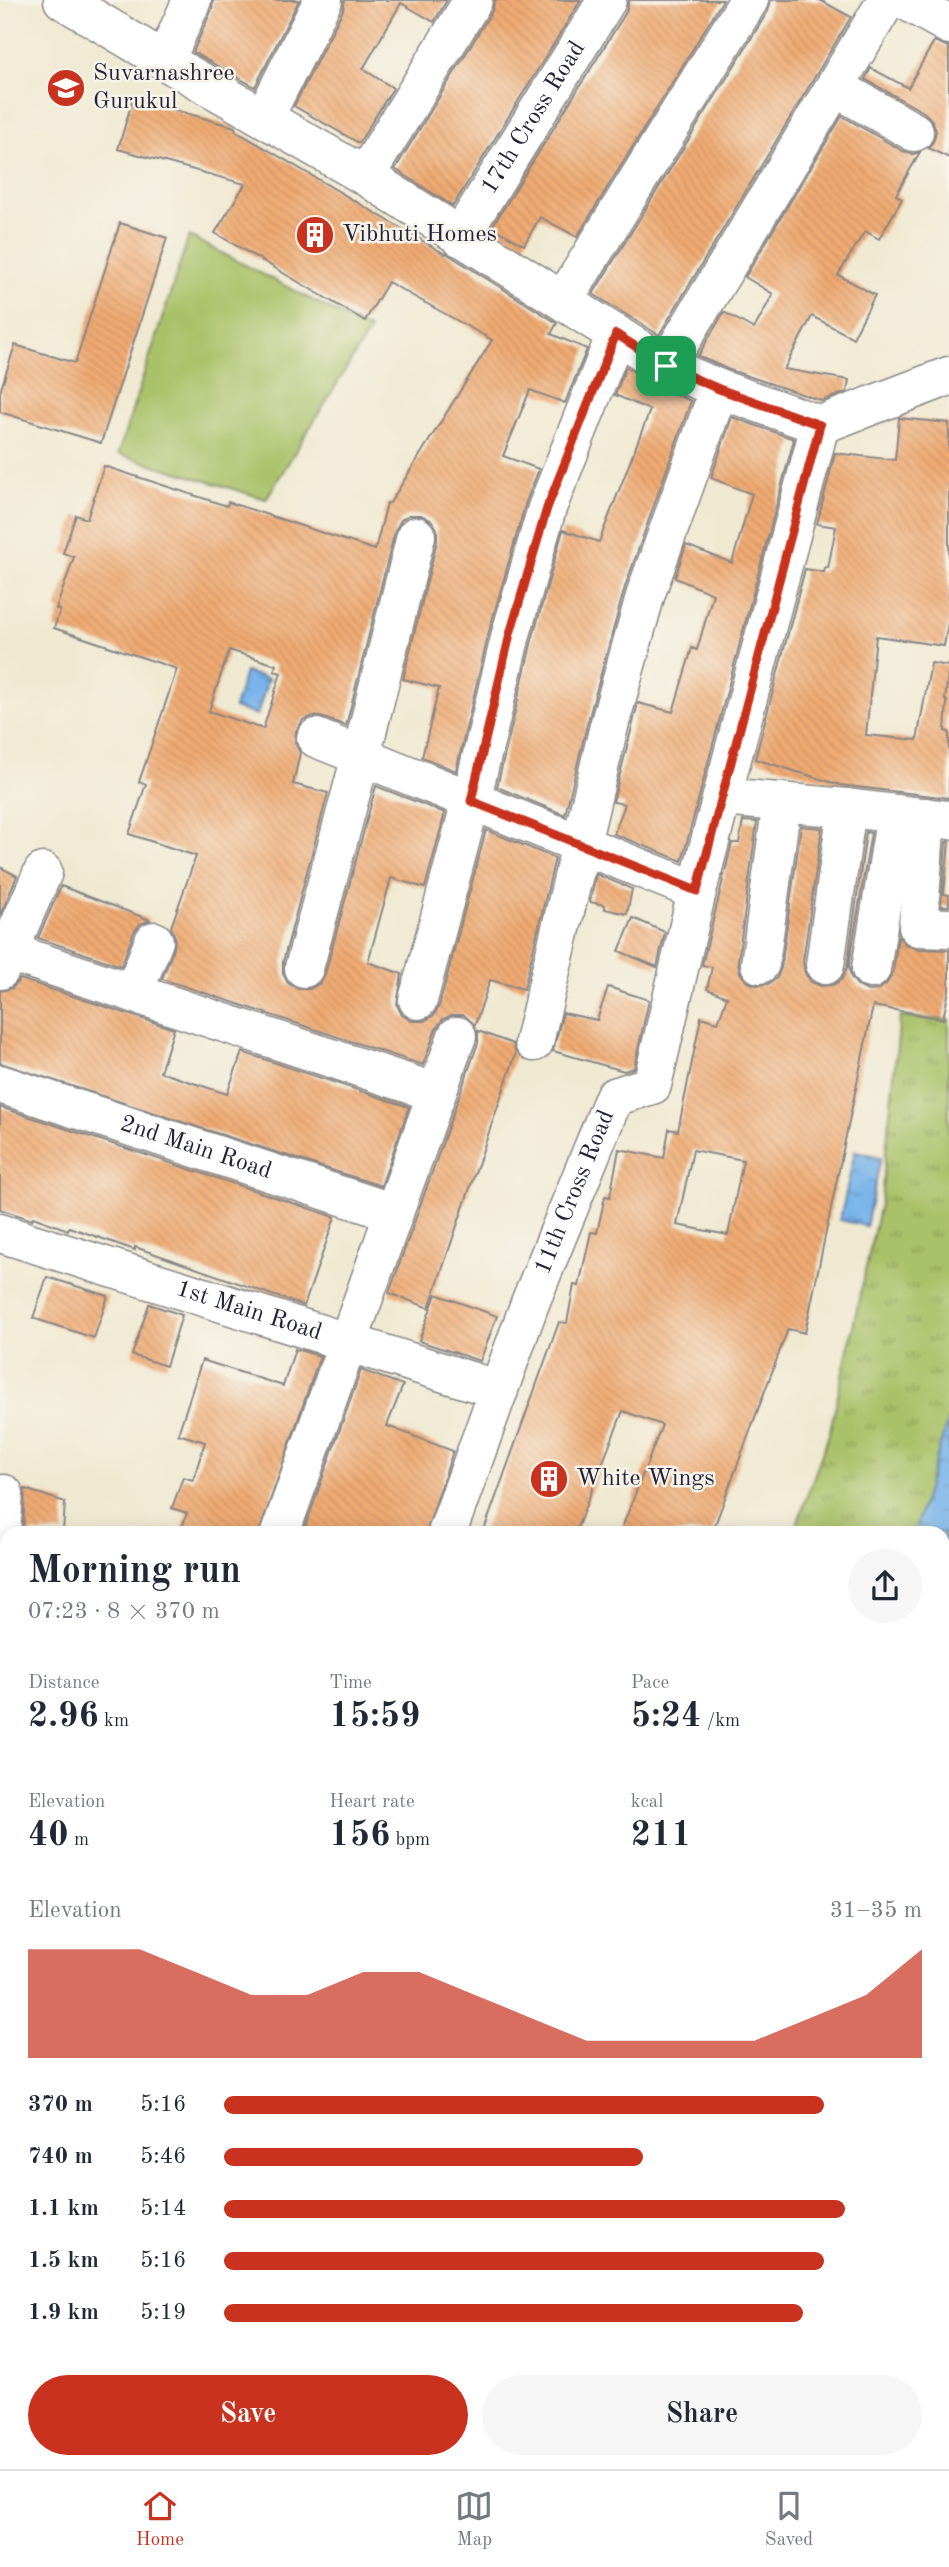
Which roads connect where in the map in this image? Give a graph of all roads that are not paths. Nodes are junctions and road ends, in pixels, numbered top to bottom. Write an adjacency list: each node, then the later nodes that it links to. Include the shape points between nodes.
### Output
1 (65, 0): 10 (street)
2 (192, 0): 10 (street)
3 (323, 0): 12 (street)
4 (473, 0): 14 (street)
5 (607, 0): 15 (street, 17th Cross Road)
6 (749, 0): 16 (street)
7 (887, 0): 11 (street)
8 (905, 0): 9 (street)
9 (949, 25)
10 (164, 61): 12 (street)
11 (835, 87): 13 (street); 18 (street)
12 (261, 115): 14 (street)
13 (914, 132)
14 (365, 176): 15 (street)
15 (460, 237): 16 (street)
16 (563, 301): 17 (street)
17 (616, 334): 18 (street); 26 (street, via 547,508 510,634)
18 (666, 366): 20 (street)
19 (949, 376): 21 (street)
20 (719, 389): 21 (street); 30 (street, via 646,593)
21 (820, 425): 25 (street, 11th Cross Road)
22 (416, 536): 24 (street)
23 (316, 738): 24 (street)
24 (361, 756): 26 (street); 38 (street)
25 (722, 797): 27 (street); 32 (street, 11th Cross Road)
26 (471, 801): 30 (street); 41 (street)
27 (782, 802): 28 (street); 36 (street)
28 (847, 808): 29 (street); 37 (street)
29 (924, 817): 33 (street, via 918,927); 39 (street)
30 (581, 845): 32 (street); 43 (street)
31 (43, 872): 35 (street)
32 (697, 891): 49 (street, 11th Cross Road, via 652,1085 614,1097)
33 (949, 928)
34 (154, 941): 40 (street)
35 (4, 961): 40 (street)
36 (760, 964)
37 (825, 965)
38 (304, 968)
39 (871, 969)
40 (134, 991): 45 (street)
41 (418, 1000)
42 (457, 1036): 45 (street)
43 (534, 1042)
44 (0, 1084): 46 (street, 2nd Main Road)
45 (437, 1093): 46 (street)
46 (394, 1213): 48 (street)
47 (0, 1233): 48 (street, 1st Main Road)
48 (347, 1343): 49 (street, 1st Main Road); 52 (street)
49 (499, 1390): 53 (street, 11th Cross Road)
50 (4, 1494): 51 (street)
51 (1, 1526)
52 (282, 1526)
53 (450, 1526)

